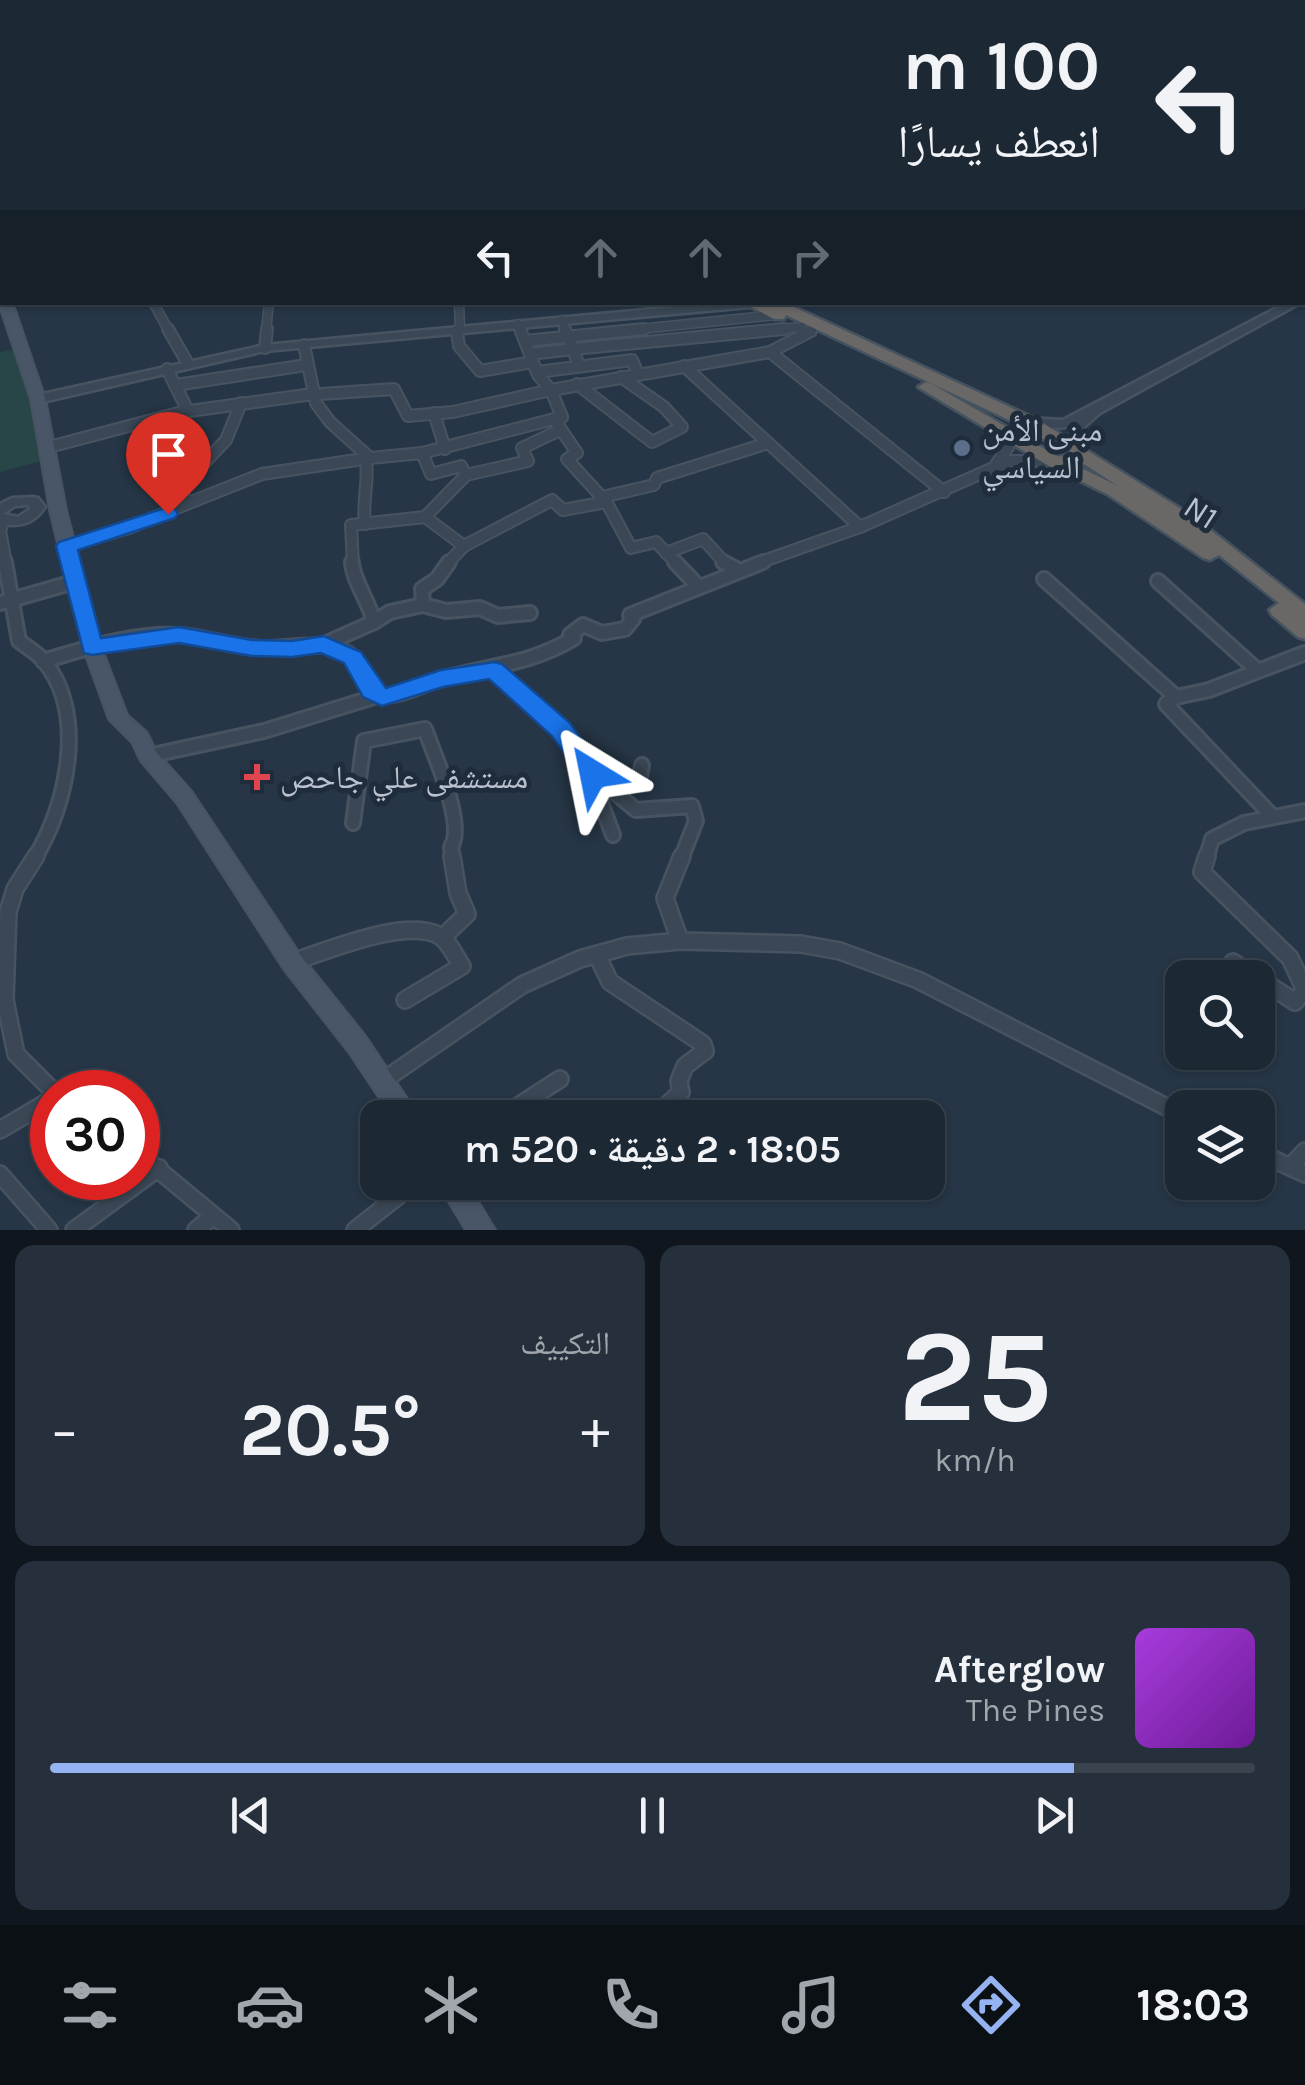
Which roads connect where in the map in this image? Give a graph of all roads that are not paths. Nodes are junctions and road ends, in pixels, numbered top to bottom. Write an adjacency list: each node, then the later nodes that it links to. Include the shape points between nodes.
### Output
1 (6, 305): 30 (main road)
2 (155, 305): 19 (street)
3 (268, 305): 15 (street)
4 (458, 305): 11 (street)
5 (727, 305): 8 (street)
6 (1293, 305): 32 (street)
7 (773, 309): 10 (highway, N1); 12 (street); 37 (highway, N1)
8 (562, 320): 9 (street); 12 (street)
9 (518, 324): 11 (street); 13 (street)
10 (806, 329): 16 (street); 17 (street); 40 (highway, N1, via 900,370)
11 (459, 331): 14 (street); 18 (street, via 460,346 480,371)
12 (568, 337): 13 (street); 16 (street)
13 (525, 341): 18 (street)
14 (304, 345): 15 (street); 20 (street)
15 (266, 348): 19 (street)
16 (573, 349): 18 (street); 21 (street)
17 (770, 352): 22 (street); 51 (street)
18 (533, 362): 21 (street); 28 (street)
19 (188, 364): 23 (street)
20 (306, 365): 27 (street); 29 (street)
21 (579, 366): 24 (street, via 632,360)
22 (684, 366): 24 (street); 41 (street)
23 (167, 369): 27 (street); 30 (street)
24 (638, 374): 25 (street)
25 (622, 377): 26 (street); 26 (street, via 682,427 652,442)
26 (577, 384): 28 (street)
27 (176, 385): 33 (street)
28 (551, 390): 34 (street); 36 (street)
29 (310, 395): 31 (street); 35 (street, via 394,389); 46 (street, via 324,416 362,443)
30 (38, 399): 42 (main road)
31 (240, 403): 33 (street); 48 (street, via 239,423)
32 (1096, 410): 37 (street, via 1065,424); 44 (street, via 1076,428)
33 (183, 412): 42 (street); 48 (street, via 178,457)
34 (434, 413): 35 (street); 43 (street)
35 (408, 416): 38 (street)
36 (562, 417): 39 (street, via 556,422); 43 (street)
37 (1026, 422): 40 (highway, via 1006,421); 44 (highway, N1)
38 (402, 430)
39 (560, 430): 49 (street, via 522,448 528,461); 52 (street, via 577,452 567,459 581,482)
40 (1003, 434): 47 (highway, N1); 50 (street, via 1008,451)
41 (765, 444): 52 (street); 58 (street)
42 (48, 447): 53 (main road)
43 (445, 450): 45 (street)
44 (1074, 450): 47 (highway, via 1080,458 1075,463); 70 (highway, N1, via 1187,521)
45 (422, 454): 46 (street); 49 (street, via 432,474 461,466)
46 (368, 458): 54 (street, via 262,474); 57 (street)
47 (1053, 461): 50 (street, via 1009,461); 72 (highway, N1 / N1, via 1112,490 1213,556)
48 (194, 472): 54 (street, via 179,490)
49 (466, 474): 56 (street)
50 (984, 475): 51 (street)
51 (944, 492): 58 (street)
52 (604, 500): 60 (street, via 564,510 552,500); 61 (street, via 631,548 656,542)
53 (56, 501): 55 (street); 55 (street, via 25,519); 59 (main road)
54 (189, 503): 59 (street)
55 (6, 510): 67 (street, via 0,530)
56 (425, 517): 57 (street); 60 (street)
57 (366, 524): 71 (street, via 351,525 350,554)
58 (860, 527): 62 (street)
59 (66, 546): 64 (main road)
60 (464, 546): 68 (street, via 422,589)
61 (666, 553): 62 (street, via 703,538); 66 (street)
62 (738, 570): 66 (street)
63 (1044, 579): 80 (street)
64 (74, 582): 67 (street); 74 (main road)
65 (1158, 582): 78 (street)
66 (698, 585): 77 (street, via 630,615 625,629 602,633 583,626 548,654)
67 (6, 601): 76 (street, via 19,642)
68 (423, 605): 69 (street, via 447,612 474,606 498,616); 71 (street)
69 (530, 613)
70 (1305, 614)
71 (374, 622): 73 (street)
72 (1305, 632)
73 (324, 644): 74 (street, via 252,648 179,635); 79 (street, via 352,658)
74 (92, 647): 76 (street); 81 (main road, via 119,720 140,738)
75 (1305, 654): 78 (street)
76 (43, 661): 92 (street, via 62,698 65,778 44,842 11,898)
77 (494, 670): 79 (street); 83 (street, via 574,744)
78 (1257, 670): 80 (street)
79 (377, 696): 81 (street, via 257,735)
80 (1176, 697): 85 (street, via 1166,704)
81 (148, 756): 91 (main road, via 184,798)
82 (642, 765): 83 (street, via 640,776)
83 (603, 789): 87 (street, via 605,823); 89 (street, via 636,810 692,806 696,821 665,898)
84 (1305, 811): 85 (street)
85 (1272, 817): 93 (street, via 1212,839 1202,872 1302,972 1304,990 1295,1002)
86 (353, 823): 88 (street, via 364,741 425,729 453,812 458,892 467,914)
87 (613, 835)
88 (443, 937): 91 (street, via 391,934); 94 (street, via 462,966)
89 (680, 940): 90 (street); 101 (street, via 840,951 918,980)
90 (597, 954): 97 (street, via 522,986); 100 (street, via 610,982 702,1044 705,1051 685,1066)
91 (292, 962): 97 (main road)
92 (0, 968): 95 (street, via 3,1022)
93 (1275, 989)
94 (405, 1000)
95 (30, 1070)
96 (560, 1079): 99 (street)
97 (384, 1080): 98 (main road)
98 (397, 1100)
99 (534, 1100)
100 (672, 1100)
101 (1165, 1105)
102 (30, 1111): 103 (street)
103 (0, 1130)
104 (1305, 1151): 107 (street)
105 (1275, 1160): 107 (street)
106 (160, 1169): 112 (street)
107 (1298, 1170)
108 (0, 1174): 113 (street)
109 (115, 1200): 114 (street)
110 (393, 1200): 117 (street)
111 (462, 1200): 118 (main road)
112 (213, 1216): 115 (street); 116 (street)
113 (49, 1230)
114 (74, 1230)
115 (196, 1230)
116 (231, 1230)
117 (354, 1230)
118 (482, 1230)

